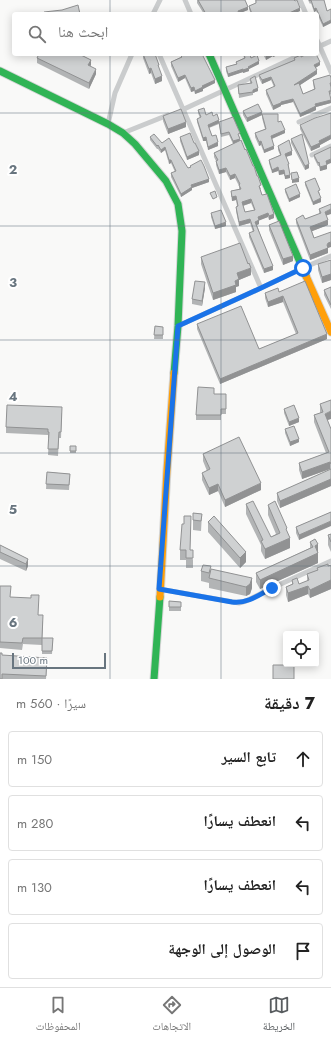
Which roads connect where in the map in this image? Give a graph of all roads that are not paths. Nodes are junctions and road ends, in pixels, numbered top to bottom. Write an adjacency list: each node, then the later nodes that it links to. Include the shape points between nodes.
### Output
1 (160, 0): 4 (street)
2 (185, 0): 5 (street)
3 (300, 0): 6 (street)
4 (154, 12)
5 (190, 12)
6 (305, 12)
7 (331, 41): 8 (street)
8 (319, 46)
9 (319, 48): 15 (street)
10 (131, 56): 20 (street, via 115,93)
11 (160, 56): 18 (street)
12 (210, 56): 16 (main road)
13 (298, 56): 16 (street)
14 (0, 71): 20 (main road)
15 (331, 72)
16 (225, 90): 18 (street); 25 (main road)
17 (331, 108): 19 (street)
18 (183, 109): 21 (street); 26 (street)
19 (300, 122)
20 (108, 124): 21 (main road)
21 (123, 133): 27 (main road, via 166,181 178,204 182,231)
22 (331, 146): 23 (street)
23 (312, 155)
24 (331, 256): 25 (street)
25 (303, 268): 26 (street); 28 (main road)
26 (261, 288): 27 (street)
27 (178, 326): 30 (main road)
28 (331, 332)
29 (331, 561): 30 (street, via 239,603)
30 (159, 589): 31 (main road)
31 (154, 679)

